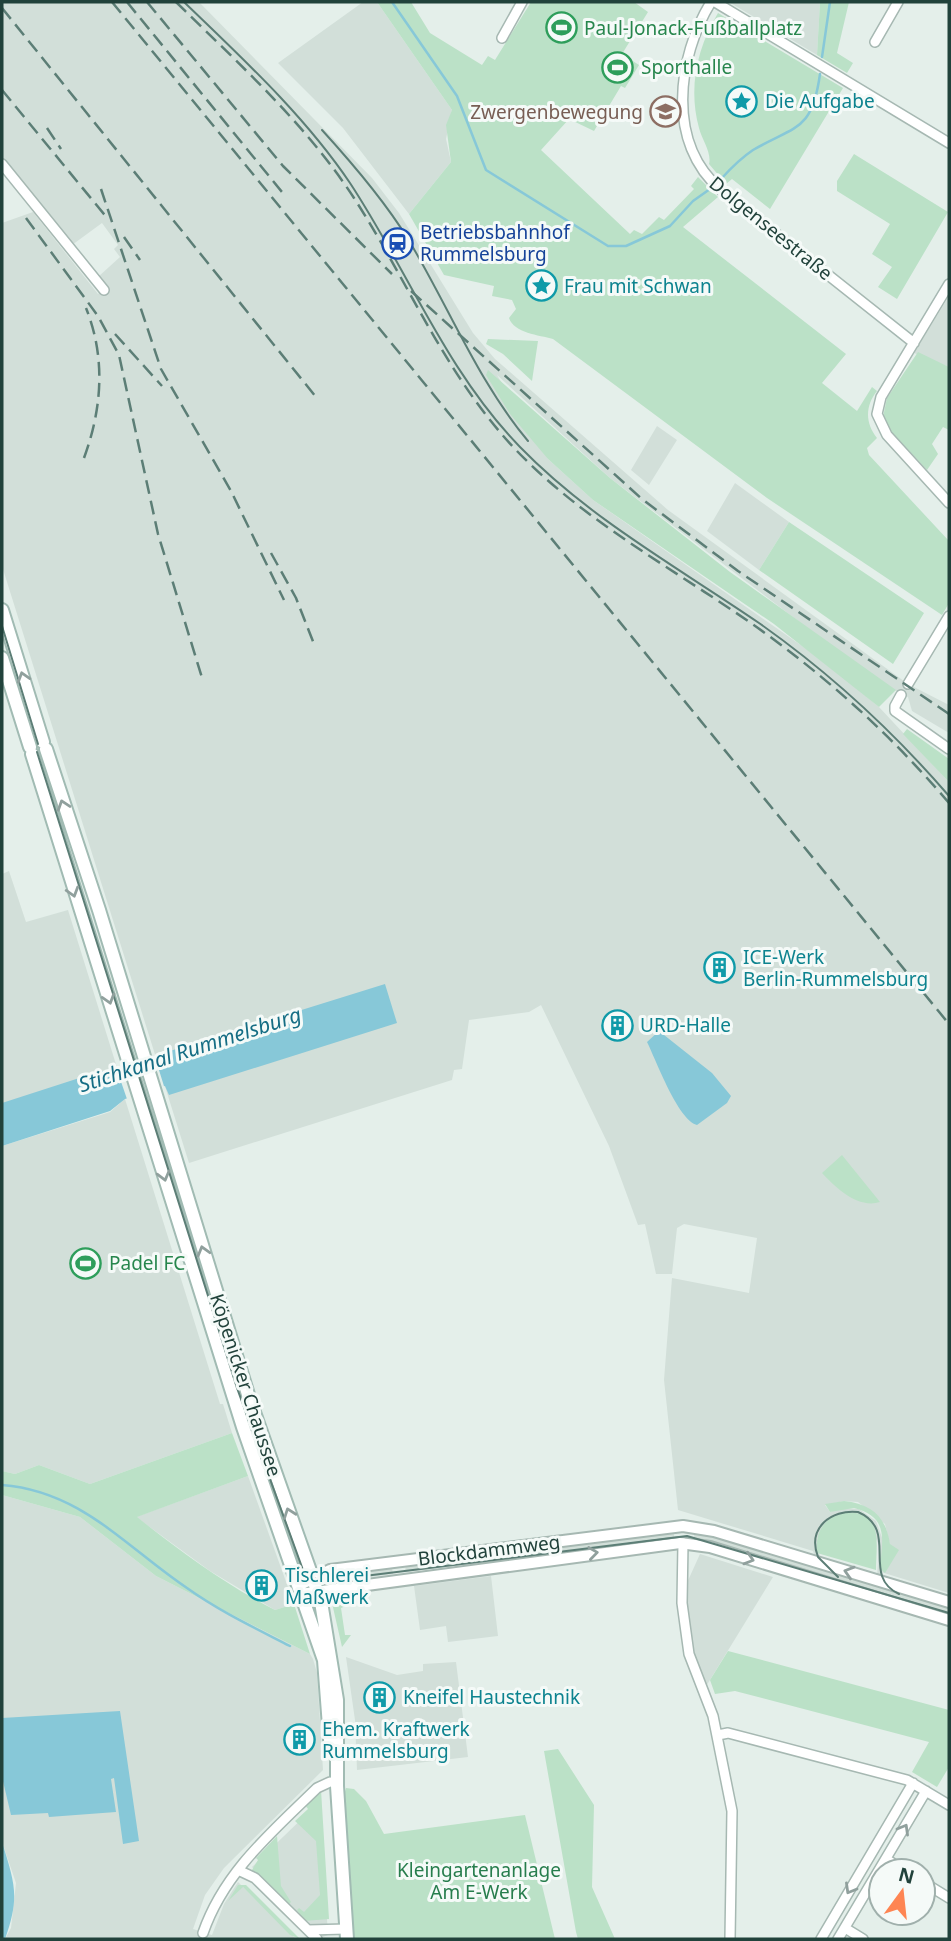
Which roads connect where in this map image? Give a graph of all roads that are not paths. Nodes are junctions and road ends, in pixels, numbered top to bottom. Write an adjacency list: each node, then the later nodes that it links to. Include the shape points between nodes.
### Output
1 (523, 2): 4 (street)
2 (713, 2): 6 (street, Dolgenseestraße); 10 (street, Dolgenseestraße, via 698,23 683,72 686,131 702,169 721,190)
3 (898, 2): 5 (street)
4 (502, 37)
5 (875, 41)
6 (949, 143)
7 (2, 164): 9 (street)
8 (949, 284): 10 (street)
9 (104, 290)
10 (914, 343): 11 (street, via 881,397 877,414 887,435)
11 (949, 503)
12 (2, 610): 20 (main road, Köpenicker Chaussee, one-way to 12, via 250,1401)
13 (947, 619): 15 (street)
14 (2, 658): 21 (main road, Köpenicker Chaussee, one-way to 21, via 243,1427)
15 (908, 684)
16 (901, 695): 17 (street, via 895,711)
17 (949, 749)
18 (683, 1526): 19 (street); 20 (street, Blockdammweg, via 330,1570); 23 (street, Blockdammweg, one-way to 18, via 714,1531)
19 (683, 1543): 22 (street, Blockdammweg, one-way to 19); 24 (street, Blockdammweg, one-way to 24); 26 (street, via 682,1603 689,1654)
20 (312, 1577): 21 (street, Blockdammweg); 22 (main road, Köpenicker Chaussee)
21 (299, 1590): 22 (street, Blockdammweg); 25 (main road, Köpenicker Chaussee)
22 (317, 1591): 25 (main road, Köpenicker Chaussee)
23 (949, 1602)
24 (949, 1620)
25 (328, 1661): 27 (main road); 37 (main road)
26 (718, 1735): 28 (street, via 728,1733); 39 (street, via 732,1811)
27 (330, 1782): 32 (street, via 317,1788); 37 (main road)
28 (913, 1783): 29 (street); 40 (street, one-way to 40)
29 (926, 1791): 30 (street); 31 (street, one-way to 29)
30 (949, 1805)
31 (887, 1857)
32 (238, 1870): 35 (street, via 255,1878); 36 (street, via 214,1903)
33 (867, 1891): 34 (street)
34 (845, 1928): 41 (street); 42 (street)
35 (307, 1930): 37 (street); 38 (street)
36 (203, 1933)
37 (342, 1934)
38 (317, 1939)
39 (730, 1939)
40 (821, 1939)
41 (838, 1939)
42 (863, 1939)

